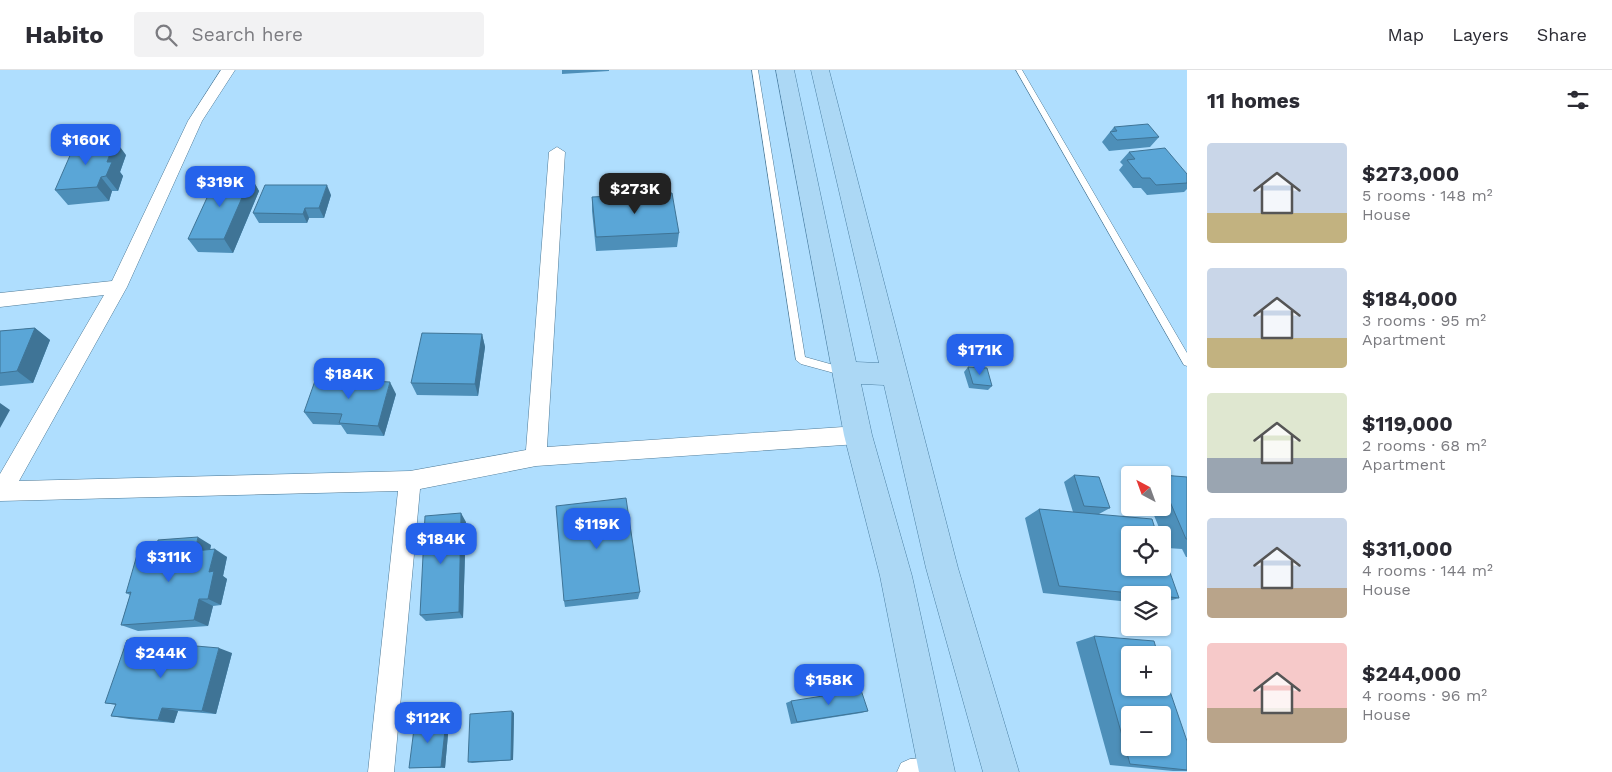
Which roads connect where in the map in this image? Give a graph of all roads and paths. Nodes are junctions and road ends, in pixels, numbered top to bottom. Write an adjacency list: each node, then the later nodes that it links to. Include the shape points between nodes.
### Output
1 (228, 70): 7 (street, via 196,121)
2 (756, 70): 10 (lane, via 801,360)
3 (785, 70): 10 (main road)
4 (820, 70): 11 (main road)
5 (1019, 70): 9 (lane)
6 (557, 152): 13 (street)
7 (118, 287): 8 (street); 15 (street)
8 (0, 300)
9 (1187, 362)
10 (846, 372): 11 (main road); 12 (main road)
11 (895, 376): 19 (main road, via 942,568)
12 (858, 435): 13 (street); 16 (main road, via 896,576)
13 (536, 457): 14 (street)
14 (410, 481): 15 (street); 17 (street)
15 (1, 490)
16 (936, 771): 18 (street)
17 (381, 772)
18 (910, 772)
19 (1002, 772)

